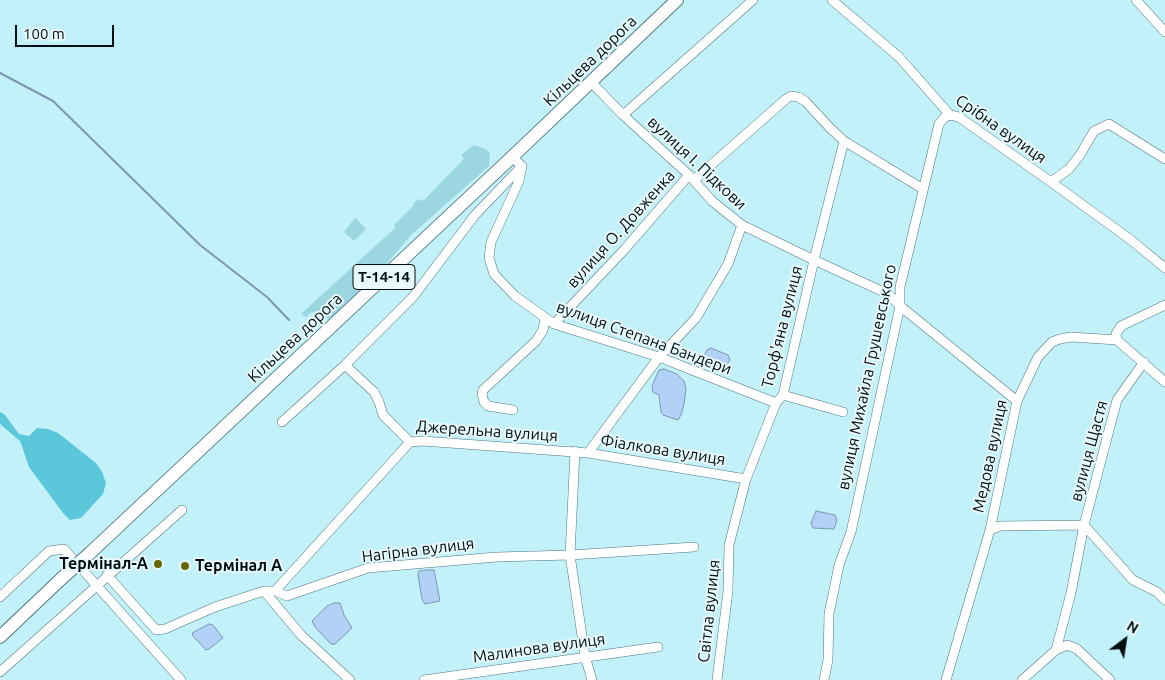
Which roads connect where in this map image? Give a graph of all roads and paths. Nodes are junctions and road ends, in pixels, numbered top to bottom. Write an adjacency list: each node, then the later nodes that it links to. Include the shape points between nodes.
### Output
1 (677, 0): 6 (highway, Кільцева дорога / Т-14-14)
2 (754, 0): 7 (street)
3 (832, 0): 8 (street, Срібна вулиця, via 899,57)
4 (1136, 0): 5 (street)
5 (1165, 32)
6 (591, 82): 7 (street, вулиця І. Підкови); 11 (highway, Кільцева дорога / Т-14-14)
7 (623, 115): 12 (street, вулиця І. Підкови)
8 (950, 115): 13 (street, Срібна вулиця, via 960,118); 14 (street, вулиця Михайла Грушевського, via 939,124)
9 (844, 141): 12 (street, вулиця О. Довженка, via 805,101 792,96); 14 (street); 16 (street, Торф'яна вулиця)
10 (1165, 159): 13 (street, via 1108,124 1094,130 1069,169)
11 (517, 161): 20 (street, вулиця Степана Бандери, via 519,181 491,242 489,258 494,274 515,296); 25 (street, via 413,296); 49 (highway, Кільцева дорога / Т-14-14, bridge)
12 (692, 178): 15 (street, вулиця І. Підкови, via 712,201); 21 (street, вулиця О. Довженка)
13 (1051, 182): 17 (street, Срібна вулиця)
14 (923, 189): 19 (street, вулиця Михайла Грушевського, via 900,287)
15 (742, 226): 16 (street, вулиця І. Підкови); 23 (street, via 728,264 696,318)
16 (814, 260): 19 (street, вулиця І. Підкови, via 888,294); 27 (street, Торф'яна вулиця)
17 (1165, 268)
18 (1165, 305): 22 (street, via 1120,326)
19 (900, 306): 28 (street, вулиця І. Підкови); 59 (street, вулиця Михайла Грушевського, via 851,532 833,594)
20 (545, 318): 21 (street, вулиця Степана Бандери); 30 (street, via 543,330 536,341 483,390 484,402 488,406)
21 (554, 324): 23 (street, вулиця Степана Бандери)
22 (1117, 340): 24 (street); 28 (street, Медова вулиця, via 1071,337 1052,342 1038,357)
23 (659, 357): 29 (street, вулиця Степана Бандери); 35 (street)
24 (1144, 362): 26 (street); 38 (street, вулиця Щастя, via 1117,400)
25 (345, 365): 32 (street); 33 (street, Джерельна вулиця, via 374,392 384,415)
26 (1165, 382)
27 (783, 395): 29 (street, Торф'яна вулиця); 31 (street)
28 (1017, 401): 39 (street, Медова вулиця)
29 (776, 403): 36 (street, Торф'яна вулиця)
30 (513, 410)
31 (843, 412)
32 (282, 422)
33 (410, 442): 34 (street, Джерельна вулиця); 45 (street)
34 (575, 452): 35 (street, Фіалкова вулиця); 42 (street)
35 (588, 453): 36 (street, Фіалкова вулиця)
36 (746, 478): 40 (street, Торф'яна вулиця)
37 (182, 510): 43 (street)
38 (1084, 525): 39 (street, via 1000,526); 48 (street, via 1132,580 1157,592); 51 (street, вулиця Щастя)
39 (990, 530): 60 (street, Медова вулиця)
40 (729, 545): 58 (street, Світла вулиця, via 728,591)
41 (694, 547): 42 (street, Нагірна вулиця)
42 (570, 555): 45 (street, Нагірна вулиця, via 497,557 368,568 288,596); 52 (street)
43 (107, 575): 44 (street); 46 (street, Нагірна вулиця, via 156,630)
44 (96, 585): 47 (street, via 64,549 57,549 49,551); 53 (street); 54 (street)
45 (275, 590): 46 (street, Нагірна вулиця)
46 (264, 591): 55 (street, via 301,635)
47 (1, 593)
48 (1165, 600)
49 (0, 637)
50 (658, 647): 52 (street, Малинова вулиця)
51 (1056, 650): 61 (street); 62 (street, via 1073,646)
52 (585, 656): 56 (street, Малинова вулиця); 57 (street)
53 (0, 672)
54 (181, 680)
55 (350, 680)
56 (424, 680)
57 (592, 680)
58 (717, 680)
59 (824, 680)
60 (946, 680)
61 (1022, 680)
62 (1110, 680)

